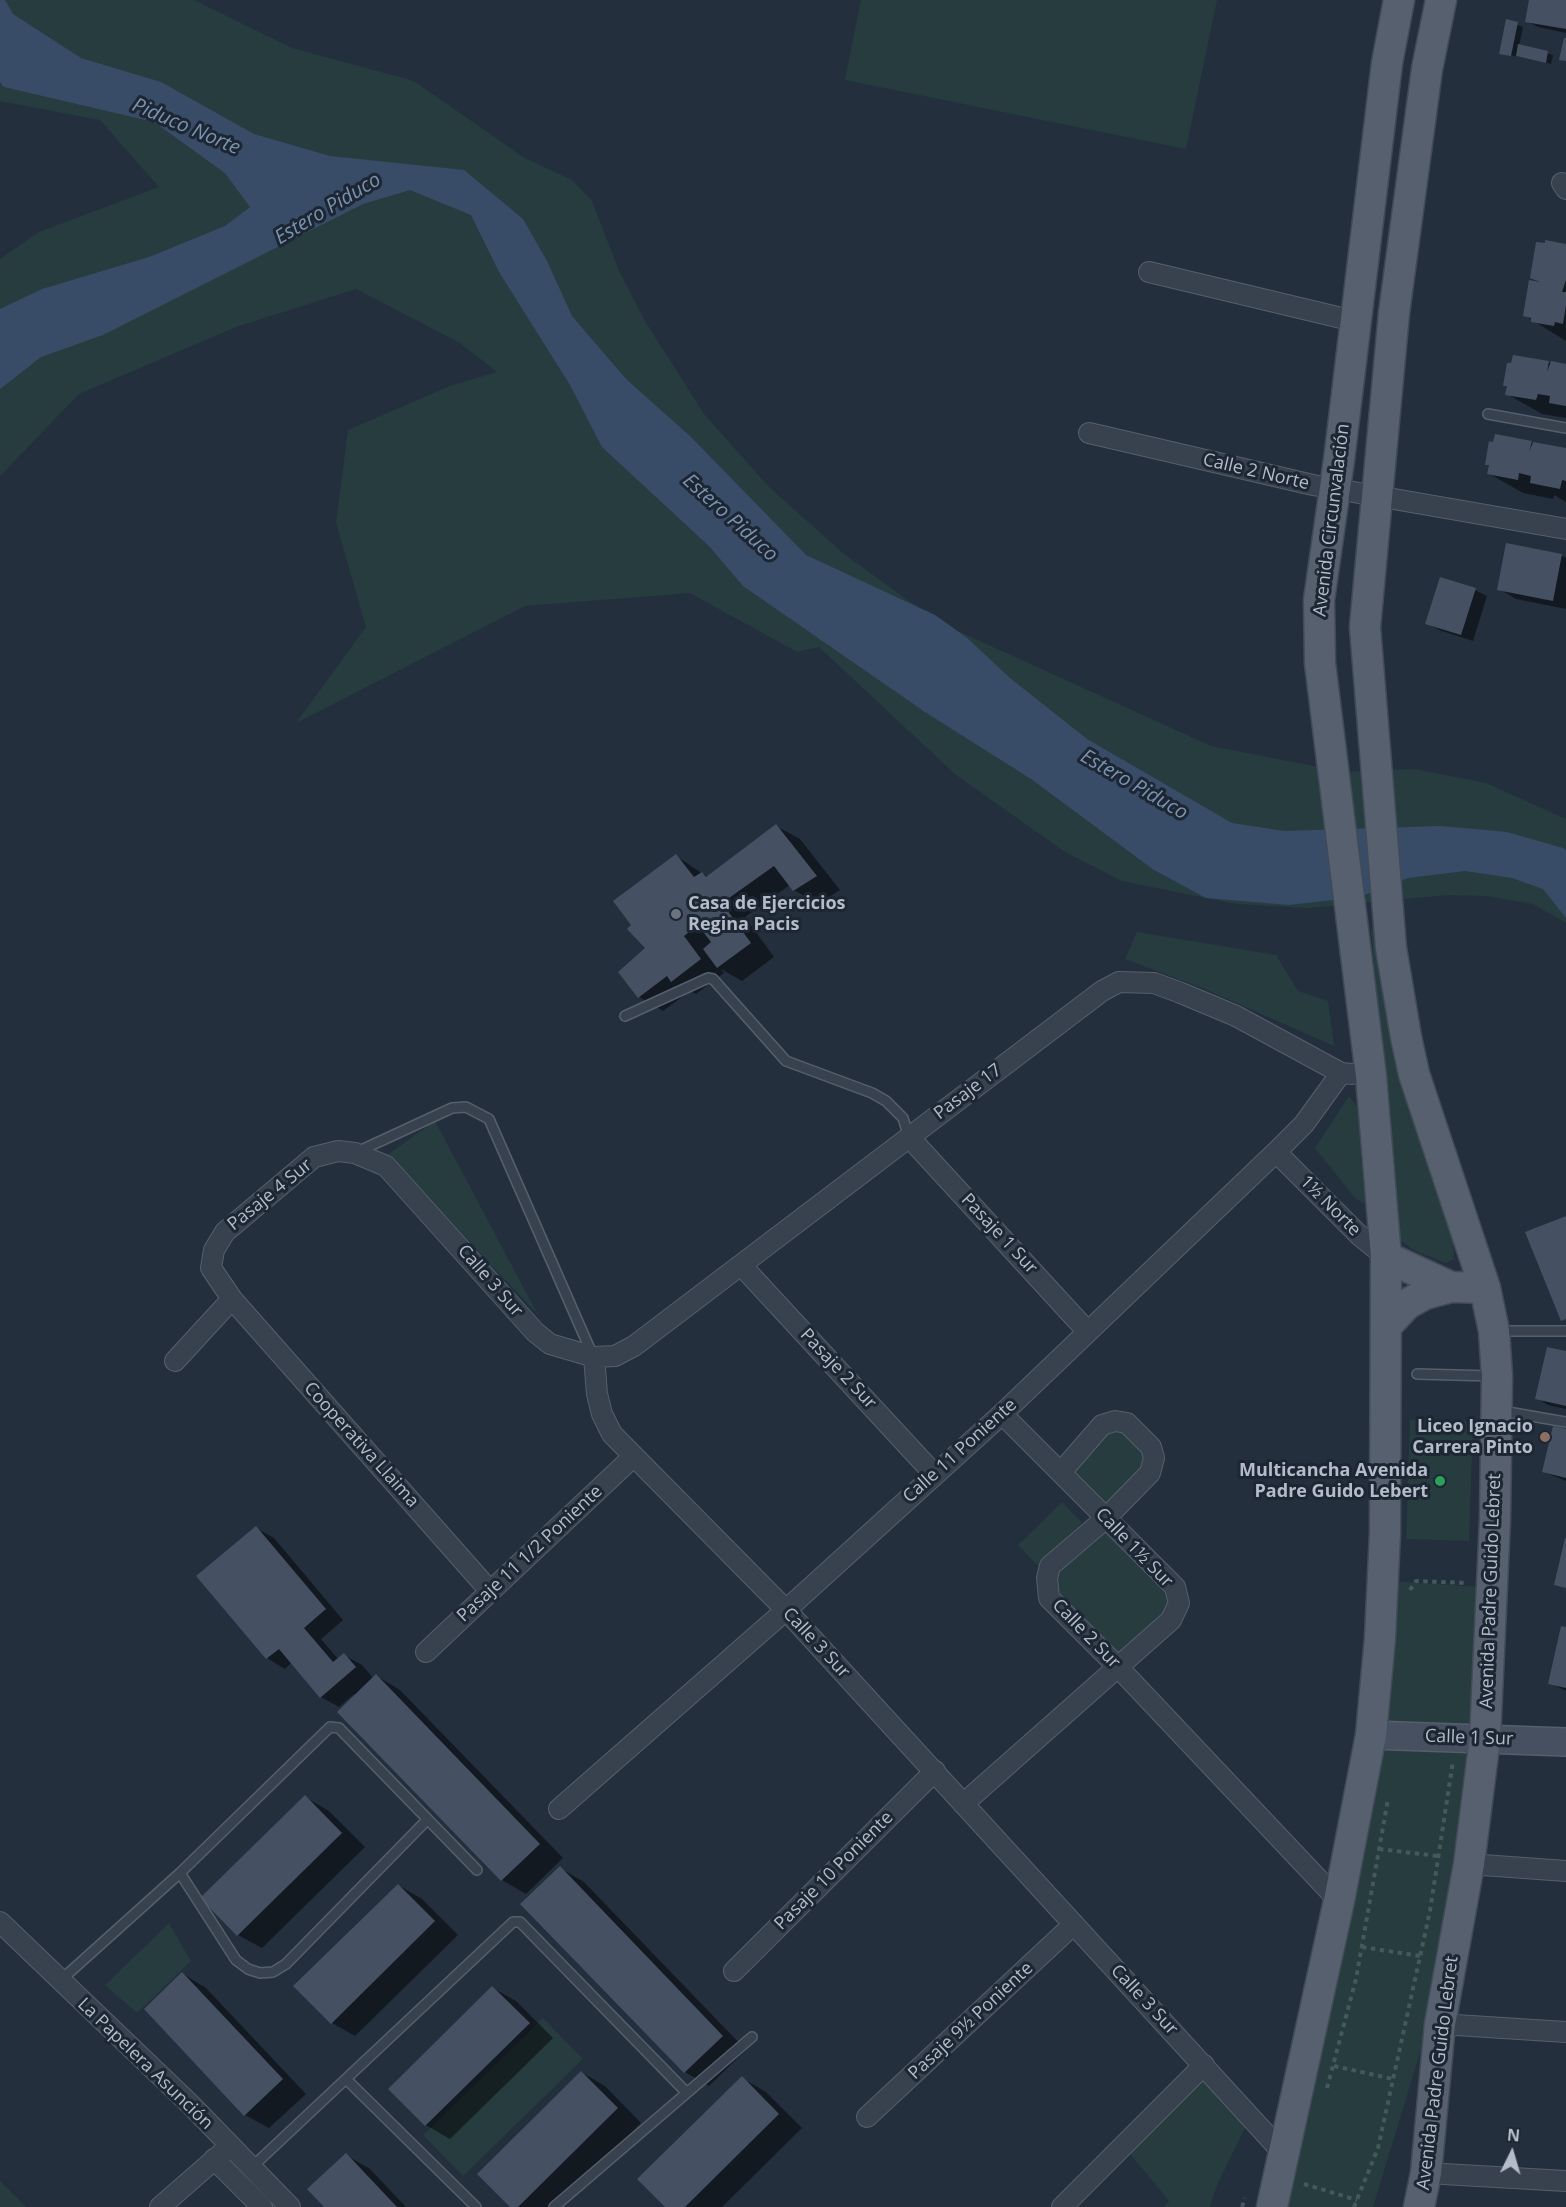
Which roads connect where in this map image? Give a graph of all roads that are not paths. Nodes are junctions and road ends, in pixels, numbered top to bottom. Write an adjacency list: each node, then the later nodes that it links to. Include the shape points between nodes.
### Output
1 (1399, 0): 4 (main road, Avenida Circunvalación, via 1387,63)
2 (1441, 0): 9 (main road, via 1427,69 1395,302)
3 (1149, 272): 4 (street)
4 (1354, 321): 8 (main road, Avenida Circunvalación)
5 (1488, 414): 6 (lane)
6 (1566, 428)
7 (1089, 433): 8 (street, Calle 2 Norte)
8 (1334, 489): 9 (street, Calle 2 Norte); 13 (main road, Avenida Circunvalación, via 1319,600 1320,663)
9 (1376, 495): 10 (street, Calle 2 Norte); 20 (main road, Avenida Padre Guido Lebret, via 1365,627 1391,948 1413,1074)
10 (1566, 529)
11 (625, 1016): 14 (lane, via 713,979 786,1061 886,1101 903,1118)
12 (1341, 1073): 13 (street, Pasaje 17); 14 (street, Pasaje 17, via 1236,1016 1181,993 1154,983 1119,982); 15 (street, Calle 11 Poniente, via 1304,1124)
13 (1371, 1076): 17 (main road)
14 (909, 1137): 18 (street, Pasaje 17); 25 (street, Pasaje 1 Sur)
15 (1276, 1152): 17 (street, 1½ Norte); 25 (street, Calle 11 Poniente)
16 (355, 1153): 21 (street, Pasaje 4 Sur, via 338,1151 314,1158 225,1232 214,1250 211,1268); 26 (street, Calle 3 Sur, via 386,1166 535,1332 550,1344); 26 (lane, via 452,1108 466,1107 489,1119)
17 (1386, 1257): 19 (main road); 22 (main road)
18 (741, 1264): 26 (street, Pasaje 17, via 634,1346 615,1356); 35 (street, Pasaje 2 Sur)
19 (1451, 1287): 20 (main road); 22 (main road, via 1407,1304)
20 (1485, 1288): 23 (main road, Avenida Padre Guido Lebret)
21 (232, 1299): 27 (street); 37 (street, Cooperativa Llaima)
22 (1387, 1324): 41 (main road, via 1385,1533)
23 (1494, 1331): 24 (lane); 29 (main road, Avenida Padre Guido Lebret)
24 (1566, 1331)
25 (1088, 1332): 31 (street, Calle 11 Poniente)
26 (594, 1357): 33 (street, Calle 3 Sur, via 602,1414 612,1434)
27 (175, 1361)
28 (1417, 1374): 29 (lane)
29 (1497, 1376): 30 (main road, Avenida Padre Guido Lebret)
30 (1497, 1410): 32 (lane); 42 (main road, Avenida Padre Guido Lebret)
31 (1002, 1414): 34 (street, Calle 1½ Sur); 35 (street, Calle 11 Poniente)
32 (1566, 1422)
33 (634, 1456): 37 (street, Pasaje 11 1/2 Poniente); 38 (street, Calle 3 Sur)
34 (1062, 1471): 36 (street, Calle 1½ Sur); 36 (street, Calle 2 Sur, via 1102,1425 1115,1421 1127,1423 1151,1447 1154,1458 1150,1473)
35 (934, 1474): 38 (street, Calle 11 Poniente)
36 (1106, 1518): 40 (street, Calle 2 Sur, via 1050,1566 1047,1588 1049,1598); 40 (street, Calle 1½ Sur, via 1175,1587 1179,1603 1171,1620)
37 (490, 1591): 39 (street, Pasaje 11 1/2 Poniente)
38 (786, 1610): 44 (street, Calle 3 Sur); 46 (street, Calle 11 Poniente)
39 (426, 1652)
40 (1117, 1666): 45 (street, Calle 1½ Sur); 52 (street, Calle 2 Sur)
41 (1371, 1735): 42 (street, Calle 1 Sur); 52 (main road)
42 (1485, 1738): 43 (street, Calle 1 Sur); 48 (main road, Avenida Padre Guido Lebret)
43 (1566, 1742)
44 (935, 1771): 45 (street, Calle 3 Sur); 55 (street, Pasaje 10 Poniente)
45 (963, 1804): 54 (street, Calle 3 Sur)
46 (559, 1809)
47 (427, 1820): 49 (lane); 51 (lane, via 334,1726); 51 (lane, via 286,1964 273,1972 248,1969 236,1960)
48 (1469, 1864): 50 (street); 57 (main road, Avenida Padre Guido Lebret)
49 (477, 1870)
50 (1566, 1871)
51 (180, 1873): 56 (lane)
52 (1339, 1901): 65 (main road)
53 (0, 1922): 56 (street, La Papelera Asunción)
54 (1074, 1924): 60 (street, Calle 3 Sur); 63 (street, Pasaje 9½ Poniente)
55 (734, 1971)
56 (59, 1982): 64 (street, La Papelera Asunción)
57 (1440, 2024): 58 (street); 69 (main road, Avenida Padre Guido Lebret)
58 (1559, 2032)
59 (752, 2037): 62 (lane)
60 (1204, 2065): 65 (street, Calle 3 Sur); 75 (street)
61 (347, 2080): 62 (lane, via 513,1923 520,1922); 67 (lane); 73 (lane)
62 (686, 2092): 74 (lane)
63 (867, 2117)
64 (230, 2146): 66 (street); 67 (street, La Papelera Asunción)
65 (1284, 2154): 76 (main road)
66 (214, 2159): 70 (street); 71 (street)
67 (251, 2168): 72 (street, La Papelera Asunción)
68 (1566, 2181): 69 (street)
69 (1423, 2196)
70 (160, 2207)
71 (262, 2207)
72 (290, 2207)
73 (476, 2207)
74 (554, 2207)
75 (1062, 2207)
76 (1272, 2207)

